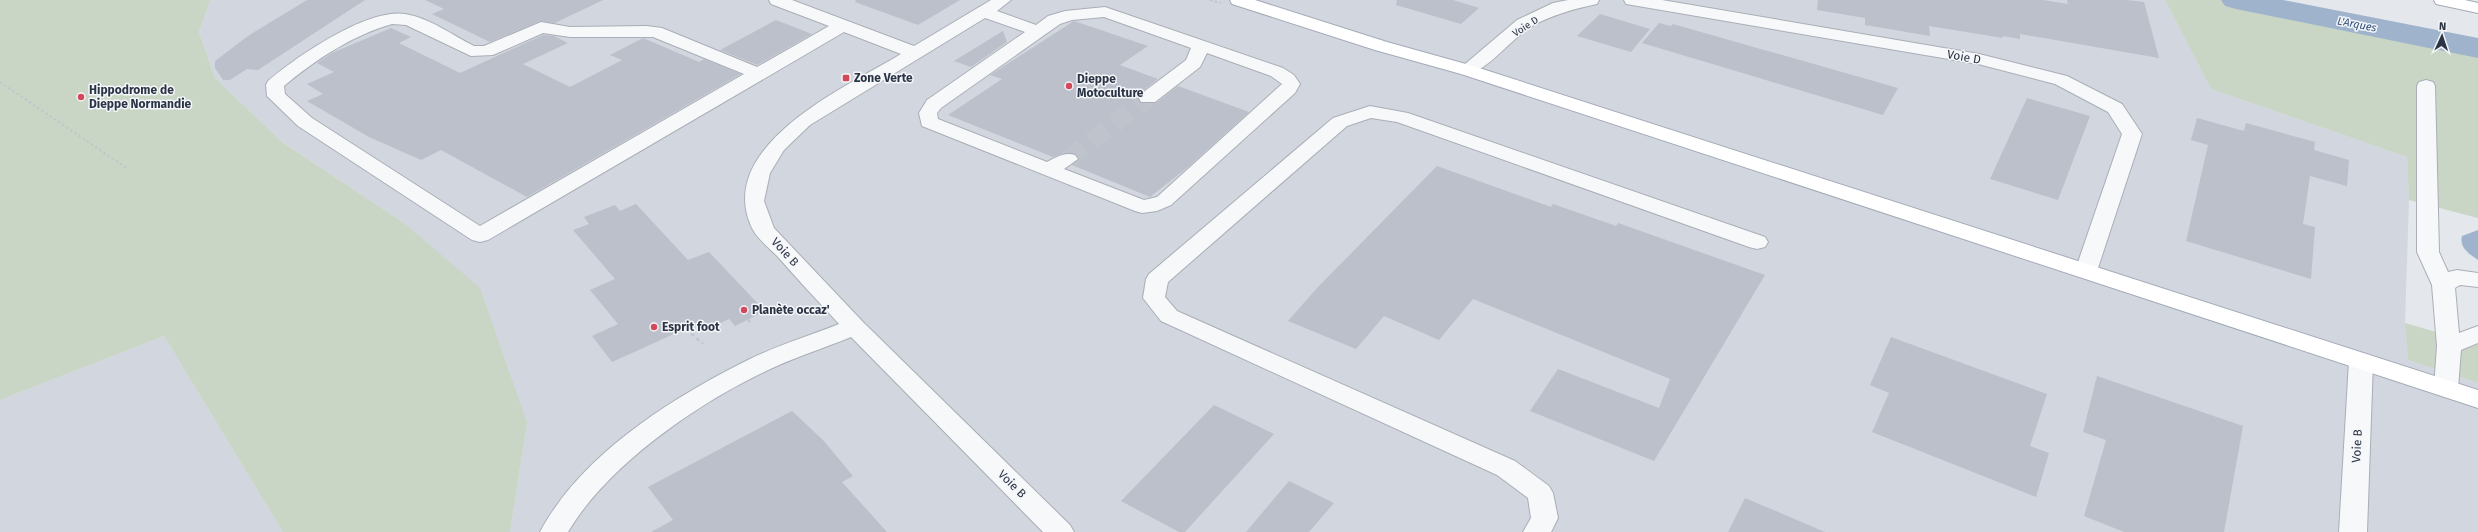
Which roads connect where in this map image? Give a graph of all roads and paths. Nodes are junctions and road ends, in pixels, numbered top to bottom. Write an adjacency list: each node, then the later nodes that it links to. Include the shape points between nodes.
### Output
1 (777, 0): 11 (lane)
2 (1003, 0): 9 (lane, Voie B)
3 (1238, 0): 10 (main road)
4 (1264, 0): 10 (main road)
5 (1591, 0): 15 (lane, Voie D, via 1559,7 1523,24)
6 (1632, 0): 24 (lane, Voie D, via 1979,59 2061,80 2115,108 2132,134)
7 (2442, 0): 8 (main road)
8 (2478, 8)
9 (983, 12): 12 (lane); 14 (lane, Voie B)
10 (1312, 22): 15 (main road, via 1381,46)
11 (843, 25): 14 (lane); 16 (lane)
12 (1038, 31): 13 (lane, via 1054,20 1071,14 1104,12); 21 (lane, via 934,104 927,118 936,126)
13 (1198, 44): 19 (lane, via 1200,48 1194,63); 21 (lane, via 1277,72 1291,84 1164,201 1149,207 1137,206)
14 (915, 53): 27 (lane, Voie B, via 803,121 776,147 760,173 754,201 764,230)
15 (1467, 70): 24 (main road)
16 (759, 74): 16 (lane, via 480,235 305,122 276,96 275,85 350,34 375,23 403,18 478,52 487,51 541,27 570,32 656,32)
17 (0, 82): 22 (path)
18 (2426, 86): 26 (lane, via 2428,252)
19 (1148, 98)
20 (1068, 158): 21 (lane, via 1051,168)
21 (1041, 168)
22 (128, 169)
23 (1757, 242): 37 (lane, via 1401,117 1370,112 1340,122 1157,279 1154,298 1169,316 1506,468 1540,493 1545,518)
24 (2086, 271): 32 (main road)
25 (2478, 280): 26 (lane, via 2457,277)
26 (2443, 285): 31 (lane)
27 (855, 327): 35 (lane, via 755,366 692,402 622,451 568,509); 36 (lane, Voie B)
28 (686, 329): 30 (path)
29 (2478, 334): 31 (lane)
30 (702, 344)
31 (2449, 346): 33 (lane)
32 (2361, 361): 33 (main road); 38 (lane, Voie B)
33 (2446, 388): 34 (main road)
34 (2478, 399)
35 (554, 532)
36 (1060, 532)
37 (1537, 532)
38 (2353, 532)

